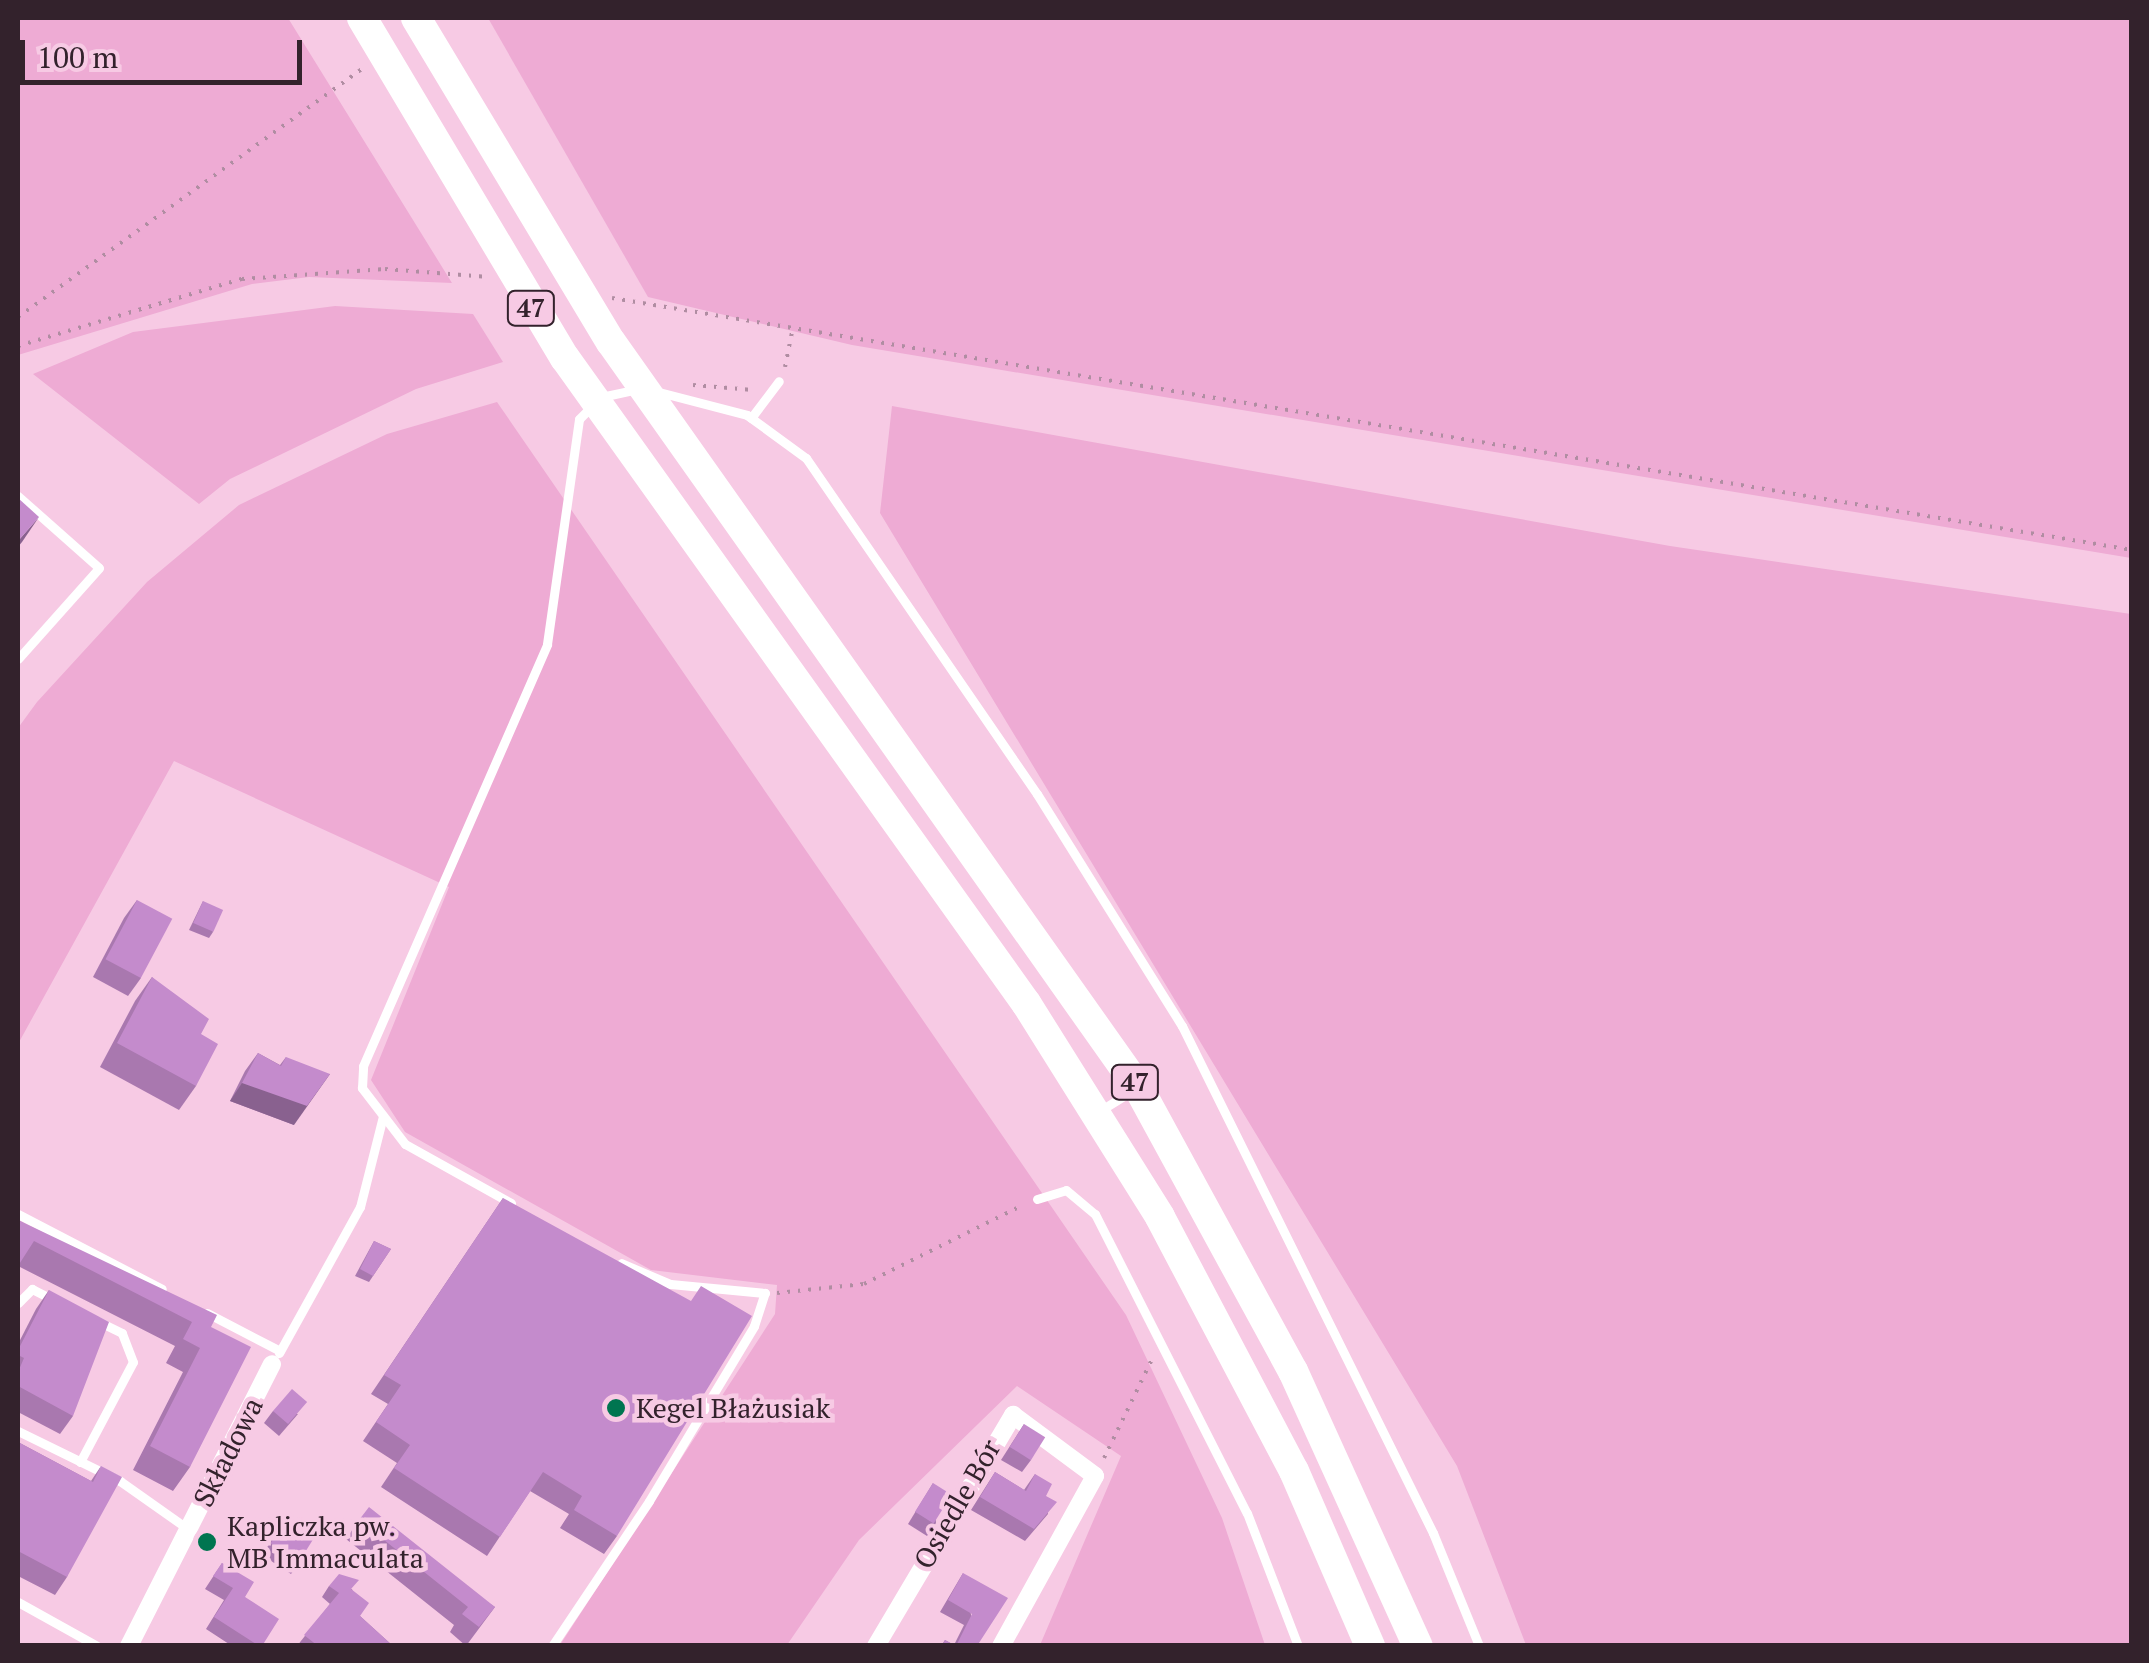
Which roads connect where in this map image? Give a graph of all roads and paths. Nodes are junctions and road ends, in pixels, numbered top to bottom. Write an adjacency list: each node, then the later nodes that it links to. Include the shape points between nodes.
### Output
1 (416, 18): 5 (main road)
2 (428, 18): 5 (main road, 47)
3 (364, 20): 17 (main road, 47, via 506,270)
4 (369, 64): 8 (path)
5 (446, 73): 16 (main road, 47, via 560,267)
6 (506, 280): 10 (path, via 313,270 198,288)
7 (604, 296): 9 (path)
8 (18, 317)
9 (794, 326): 11 (path); 14 (path)
10 (18, 346)
11 (779, 380): 12 (lane)
12 (751, 418): 18 (lane, via 693,396 624,390 579,419 548,644 363,1066 362,1088); 42 (lane, via 806,458 883,564 1182,1026 1433,1532)
13 (18, 496): 15 (lane, via 99,568)
14 (2132, 550)
15 (18, 659)
16 (1138, 1087): 17 (lane); 41 (main road, 47, via 1293,1371)
17 (1095, 1113): 40 (main road, 47, via 1242,1370)
18 (384, 1116): 20 (lane, via 416,1151); 28 (lane, via 360,1207)
19 (1037, 1200): 23 (path, via 864,1284); 27 (lane, via 1055,1190 1078,1195)
20 (521, 1209)
21 (18, 1214): 24 (lane)
22 (609, 1257): 23 (lane, via 670,1284)
23 (765, 1293): 36 (lane, via 754,1326)
24 (180, 1298)
25 (18, 1303): 30 (lane, via 32,1289 130,1346 132,1362)
26 (196, 1307): 28 (lane)
27 (1161, 1336): 31 (path); 39 (lane)
28 (276, 1358): 32 (street, Składowa)
29 (18, 1431): 30 (lane)
30 (80, 1462): 32 (lane)
31 (1095, 1476): 37 (street, Osiedle Bór, via 1022,1416 1007,1418); 38 (street)
32 (188, 1529): 35 (street, Składowa)
33 (18, 1602): 34 (lane)
34 (98, 1646)
35 (129, 1646)
36 (552, 1646)
37 (876, 1646)
38 (1001, 1646)
39 (1298, 1646)
40 (1370, 1646)
41 (1418, 1646)
42 (1479, 1646)

